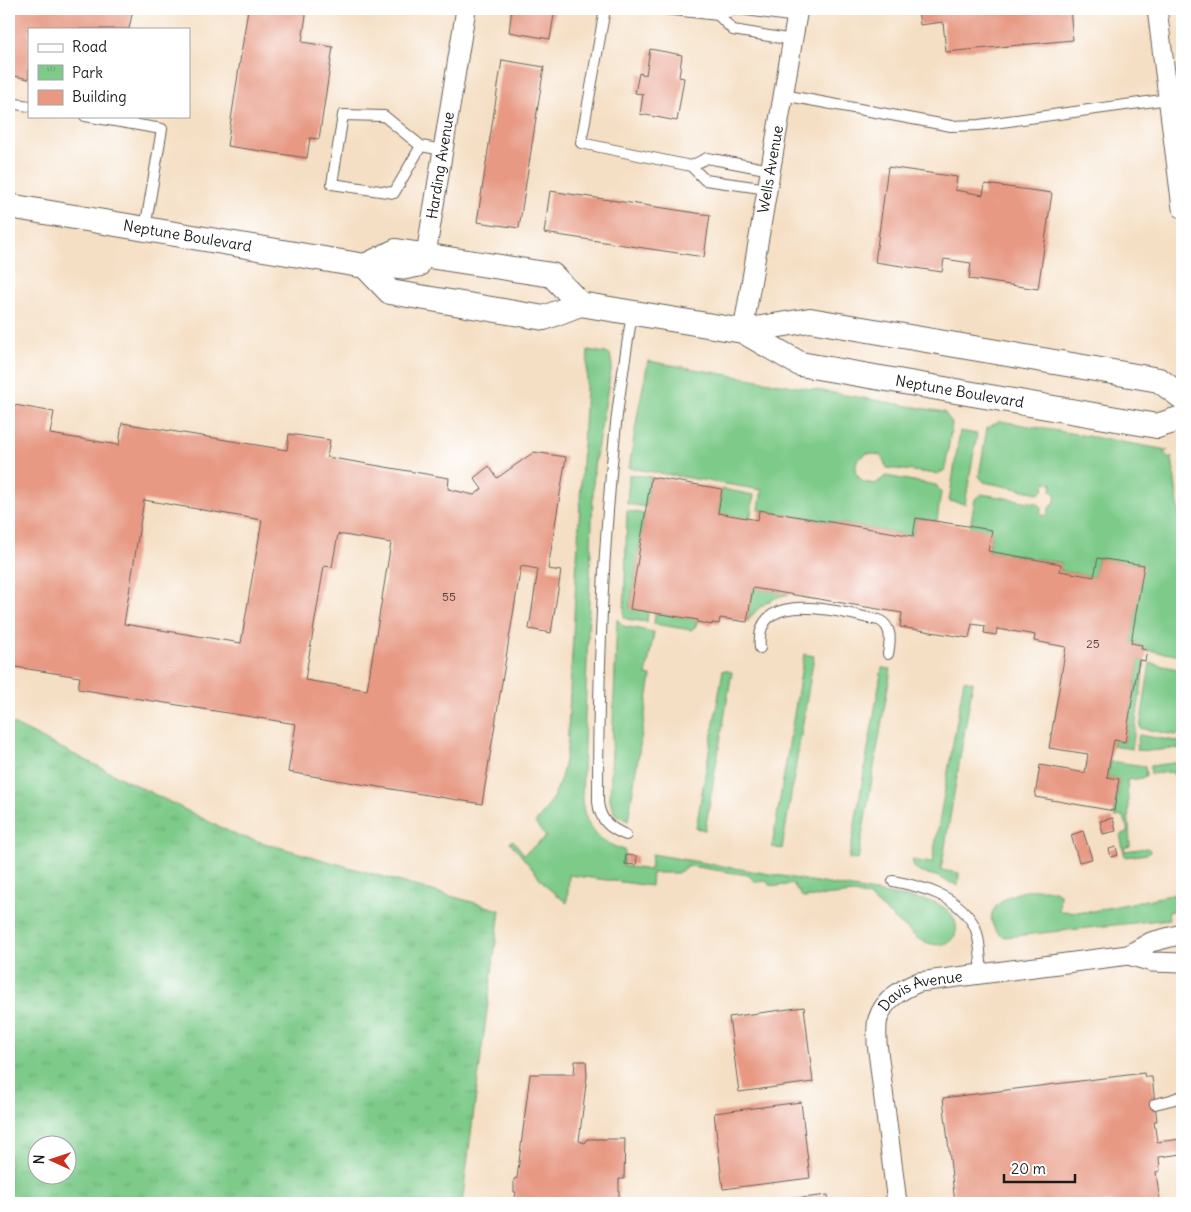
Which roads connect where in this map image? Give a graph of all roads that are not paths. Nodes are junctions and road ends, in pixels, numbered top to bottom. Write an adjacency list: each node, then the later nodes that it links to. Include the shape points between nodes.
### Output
1 (466, 9): 16 (street, Harding Avenue)
2 (605, 9): 17 (lane, via 581,143)
3 (664, 9): 7 (lane)
4 (739, 9): 6 (lane); 7 (lane)
5 (1157, 9): 10 (street)
6 (797, 13): 8 (street, Wells Avenue)
7 (718, 15): 8 (lane, via 734,30)
8 (793, 40): 9 (street, Wells Avenue)
9 (784, 95): 10 (lane, via 951,126); 18 (street, Wells Avenue)
10 (1168, 99): 14 (street)
11 (9, 103): 12 (lane)
12 (28, 106)
13 (96, 118): 23 (lane, via 162,130)
14 (1176, 118): 19 (street)
15 (421, 146): 15 (lane, via 384,116 343,115 332,184 394,193); 16 (lane)
16 (443, 150): 24 (street, Harding Avenue)
17 (691, 166): 18 (lane, via 707,158); 20 (lane, via 705,180)
18 (771, 170): 20 (street, Wells Avenue)
19 (1181, 181): 22 (street)
20 (768, 189): 28 (street, Wells Avenue)
21 (9, 206): 23 (street, Neptune Boulevard)
22 (1182, 208)
23 (145, 229): 25 (street, Neptune Boulevard)
24 (426, 254): 25 (street, via 396,251); 26 (street, via 552,276)
25 (366, 266): 26 (street, Neptune Boulevard, via 390,292 544,318)
26 (580, 304): 27 (street, Neptune Boulevard)
27 (632, 312): 28 (street, Neptune Boulevard); 33 (lane, via 607,515 598,731 599,811 608,826)
28 (743, 331): 29 (street, Neptune Boulevard, via 810,320 1159,380); 30 (street, Neptune Boulevard, via 800,364 1157,426)
29 (1182, 397)
30 (1182, 418)
31 (760, 648): 32 (lane, via 760,632 769,616 804,607 879,620 889,633)
32 (888, 654)
33 (626, 835)
34 (893, 881): 38 (lane, via 936,892 963,911 978,936)
35 (1182, 934): 36 (street, Davis Avenue, via 1151,942)
36 (1128, 955): 37 (street, Davis Avenue, via 1152,962); 38 (street, Davis Avenue)
37 (1182, 963)
38 (982, 973): 41 (street, Davis Avenue, via 919,982 906,987 884,1005 878,1020 876,1043)
39 (1182, 1096): 40 (lane)
40 (1155, 1104)
41 (897, 1203)

